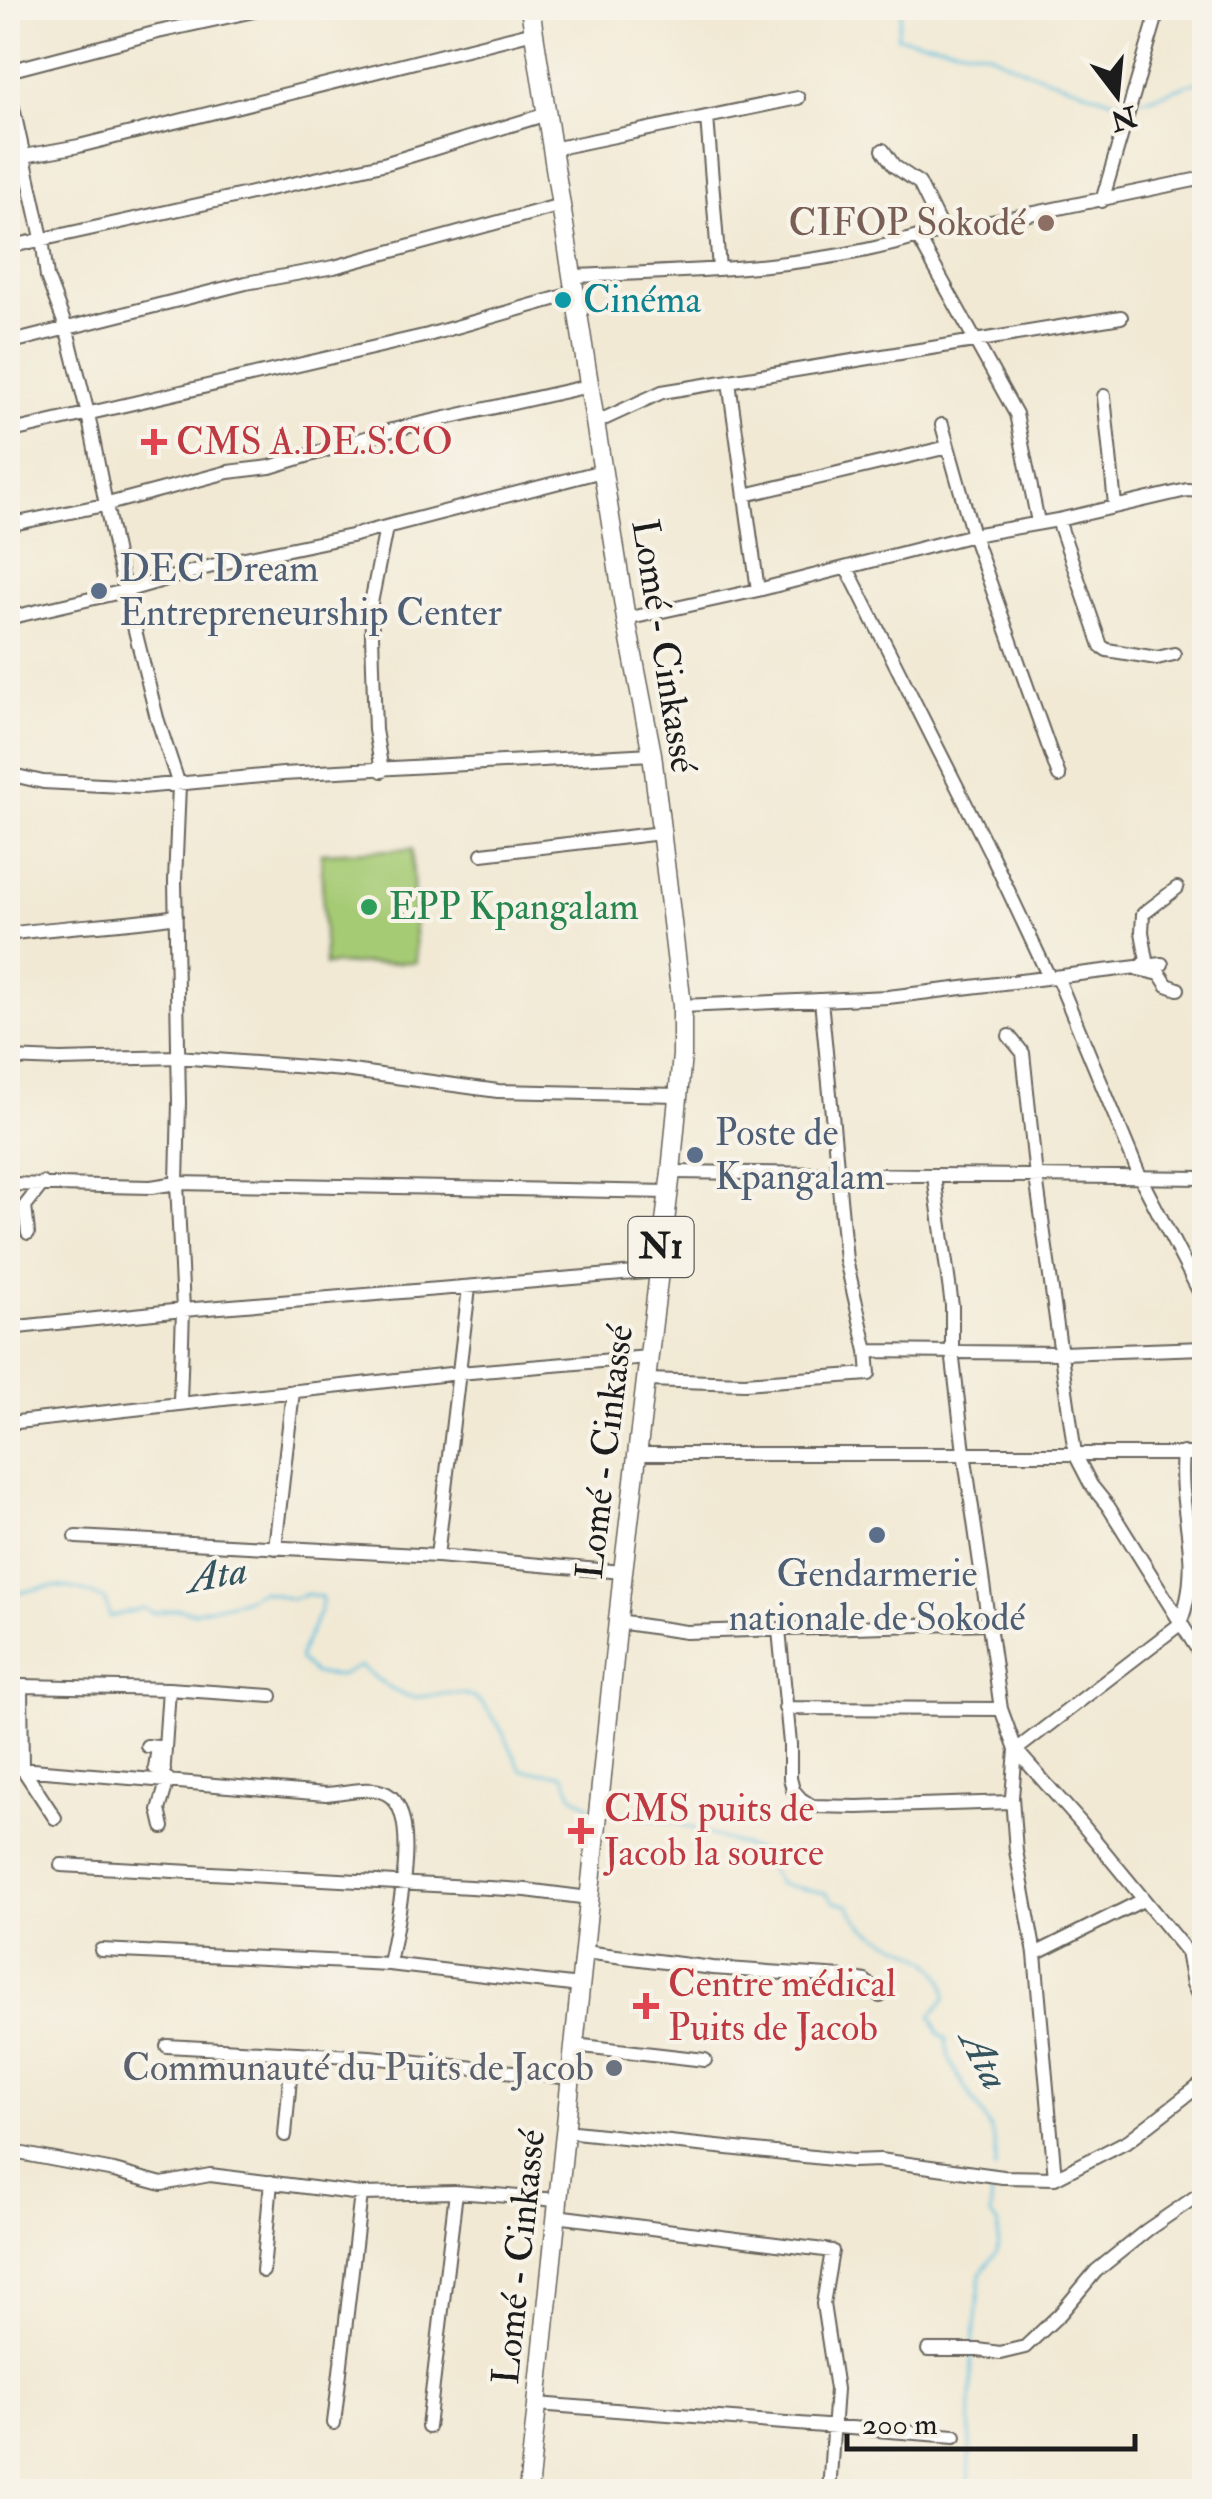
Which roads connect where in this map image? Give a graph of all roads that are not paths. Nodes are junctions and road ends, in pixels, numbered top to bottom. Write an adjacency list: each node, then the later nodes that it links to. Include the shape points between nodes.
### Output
1 (267, 8): 5 (street)
2 (530, 8): 4 (highway, Lomé - Cinkassé / N1)
3 (1159, 8): 15 (street)
4 (534, 32): 8 (highway, Lomé - Cinkassé / N1); 12 (street)
5 (8, 71)
6 (8, 85): 12 (street)
7 (798, 98): 9 (street)
8 (547, 114): 10 (highway, Lomé - Cinkassé / N1); 19 (street, via 387,163)
9 (707, 117): 10 (street); 21 (street)
10 (552, 149): 16 (highway, Lomé - Cinkassé / N1)
11 (883, 150): 17 (street, via 919,183)
12 (24, 157): 13 (street); 19 (street)
13 (8, 159)
14 (1204, 178): 15 (street)
15 (1102, 202): 17 (street)
16 (561, 205): 22 (highway, Lomé - Cinkassé / N1); 24 (street)
17 (943, 232): 18 (street)
18 (918, 237): 21 (street, via 871,251); 25 (street)
19 (42, 238): 20 (street); 24 (street)
20 (8, 246)
21 (719, 269): 22 (street)
22 (573, 284): 28 (highway, Lomé - Cinkassé / N1); 30 (street, via 428,335)
23 (1121, 318): 25 (street)
24 (68, 330): 26 (street); 30 (street)
25 (978, 342): 27 (street); 41 (street, via 1016,414)
26 (8, 343)
27 (729, 382): 31 (street, via 662,392); 37 (street)
28 (589, 386): 31 (highway, Lomé - Cinkassé / N1); 38 (street)
29 (1104, 396): 39 (street)
30 (88, 414): 33 (street); 38 (street)
31 (595, 423): 35 (highway, Lomé - Cinkassé / N1)
32 (942, 424): 34 (street)
33 (8, 432)
34 (948, 447): 37 (street); 44 (street)
35 (602, 471): 43 (street); 49 (highway, Lomé - Cinkassé / N1)
36 (1204, 490): 39 (street)
37 (744, 495): 47 (street)
38 (104, 505): 42 (street); 46 (street)
39 (1115, 505): 40 (street)
40 (1058, 520): 41 (street); 50 (street, via 1101,646 1157,658)
41 (1038, 522): 44 (street)
42 (8, 525)
43 (386, 528): 46 (street); 52 (street, via 371,603 374,730)
44 (973, 535): 45 (street); 54 (street)
45 (847, 568): 47 (street); 63 (street)
46 (125, 590): 48 (street); 55 (street)
47 (758, 590): 49 (street)
48 (8, 618)
49 (626, 619): 51 (highway, Lomé - Cinkassé / N1)
50 (1174, 654)
51 (652, 754): 52 (street); 56 (highway, Lomé - Cinkassé / N1)
52 (382, 771): 55 (street)
53 (8, 774): 55 (street)
54 (1059, 776)
55 (179, 785): 59 (street)
56 (660, 833): 57 (street); 66 (highway, Lomé - Cinkassé / N1)
57 (482, 854)
58 (1178, 888): 62 (street, via 1143,914 1147,960)
59 (176, 916): 60 (street); 68 (street)
60 (8, 934)
61 (1162, 964): 62 (street)
62 (1138, 969): 63 (street); 64 (street, via 1160,974)
63 (1054, 978): 65 (street); 76 (street)
64 (1178, 989)
65 (822, 1000): 66 (street); 72 (street)
66 (682, 1006): 70 (highway, Lomé - Cinkassé / N1)
67 (1010, 1036): 74 (street, via 1023,1053)
68 (178, 1057): 69 (street); 70 (street, via 498,1091); 78 (street)
69 (8, 1058)
70 (678, 1095): 71 (highway, Lomé - Cinkassé / N1)
71 (671, 1172): 72 (street); 80 (highway, Lomé - Cinkassé / N1)
72 (840, 1176): 73 (street); 88 (street, via 846,1260)
73 (934, 1176): 74 (street); 89 (street)
74 (1036, 1177): 76 (street); 90 (street)
75 (1204, 1178): 76 (street)
76 (1141, 1179): 84 (street)
77 (44, 1183): 78 (street); 79 (street); 81 (street, via 25,1206)
78 (177, 1183): 80 (street); 85 (street)
79 (8, 1184)
80 (669, 1192): 82 (highway, Lomé - Cinkassé / N1)
81 (28, 1232)
82 (659, 1271): 83 (street); 91 (highway, Lomé - Cinkassé / N1)
83 (469, 1288): 85 (street); 92 (street)
84 (1204, 1301)
85 (183, 1310): 86 (street); 95 (street)
86 (8, 1328)
87 (1204, 1348): 90 (street)
88 (868, 1351): 89 (street); 93 (street, via 869,1374 745,1383)
89 (952, 1352): 90 (street); 97 (street)
90 (1060, 1353): 100 (street)
91 (648, 1356): 92 (street); 93 (highway, Lomé - Cinkassé / N1)
92 (459, 1373): 94 (street); 104 (street)
93 (646, 1380): 99 (highway, Lomé - Cinkassé / N1)
94 (293, 1391): 95 (street); 103 (street)
95 (180, 1402): 96 (street)
96 (8, 1423)
97 (964, 1452): 99 (street); 100 (street); 107 (street)
98 (1183, 1453): 100 (street); 101 (street); 108 (street, via 1193,1560)
99 (637, 1454): 105 (highway, Lomé - Cinkassé / N1)
100 (1075, 1454): 108 (street)
101 (1204, 1454)
102 (76, 1537): 103 (street)
103 (275, 1548): 104 (street)
104 (437, 1556): 105 (street)
105 (623, 1572): 106 (highway, Lomé - Cinkassé / N1)
106 (618, 1622): 109 (street, via 686,1632); 125 (highway, Lomé - Cinkassé / N1)
107 (988, 1623): 109 (street); 114 (street)
108 (1180, 1624): 110 (street); 116 (street)
109 (780, 1630): 113 (street)
110 (1204, 1660)
111 (170, 1689): 112 (street); 118 (street, via 21,1686); 119 (street)
112 (271, 1696)
113 (785, 1708): 114 (street); 120 (street, via 790,1778 812,1806)
114 (1001, 1709): 116 (street)
115 (146, 1746): 119 (street, via 158,1747 155,1768)
116 (1016, 1750): 120 (street); 126 (street)
117 (8, 1768): 118 (street)
118 (22, 1768): 119 (street); 121 (street)
119 (165, 1775): 122 (street); 124 (street, via 326,1794 388,1794 406,1826)
120 (1012, 1802): 129 (street)
121 (55, 1818)
122 (163, 1827)
123 (61, 1866): 124 (street)
124 (402, 1884): 125 (street); 130 (street)
125 (589, 1898): 128 (highway, Lomé - Cinkassé / N1)
126 (1143, 1900): 129 (street); 131 (street, via 1187,1952)
127 (102, 1950): 130 (street)
128 (584, 1952): 132 (highway, Lomé - Cinkassé / N1); 133 (street, via 842,1977 865,1982)
129 (1035, 1954): 144 (street)
130 (389, 1964): 132 (street)
131 (1199, 1980): 134 (street)
132 (580, 1986): 135 (highway, Lomé - Cinkassé / N1)
133 (880, 1996)
134 (1204, 2008)
135 (574, 2045): 138 (street); 139 (highway, Lomé - Cinkassé / N1)
136 (167, 2046): 137 (street)
137 (292, 2054): 139 (street); 142 (street)
138 (704, 2060)
139 (571, 2078): 141 (highway, Lomé - Cinkassé / N1)
140 (1204, 2082): 144 (street, via 1128,2140)
141 (565, 2132): 144 (street); 149 (highway, Lomé - Cinkassé / N1)
142 (285, 2135)
143 (8, 2152): 145 (street, via 162,2184 210,2175)
144 (1055, 2178)
145 (271, 2182): 148 (street); 150 (street)
146 (1204, 2191): 151 (street, via 1096,2271 1025,2347 1000,2353)
147 (456, 2192): 148 (street); 149 (street); 154 (street)
148 (361, 2194): 153 (street)
149 (557, 2208): 152 (highway, Lomé - Cinkassé / N1); 155 (street, via 832,2251 823,2304)
150 (263, 2271)
151 (928, 2350)
152 (536, 2404): 155 (street); 157 (highway, Lomé - Cinkassé / N1)
153 (334, 2423)
154 (428, 2427)
155 (836, 2428): 156 (street); 159 (street)
156 (954, 2436)
157 (528, 2491): 158 (street)
158 (538, 2492)
159 (829, 2492)

